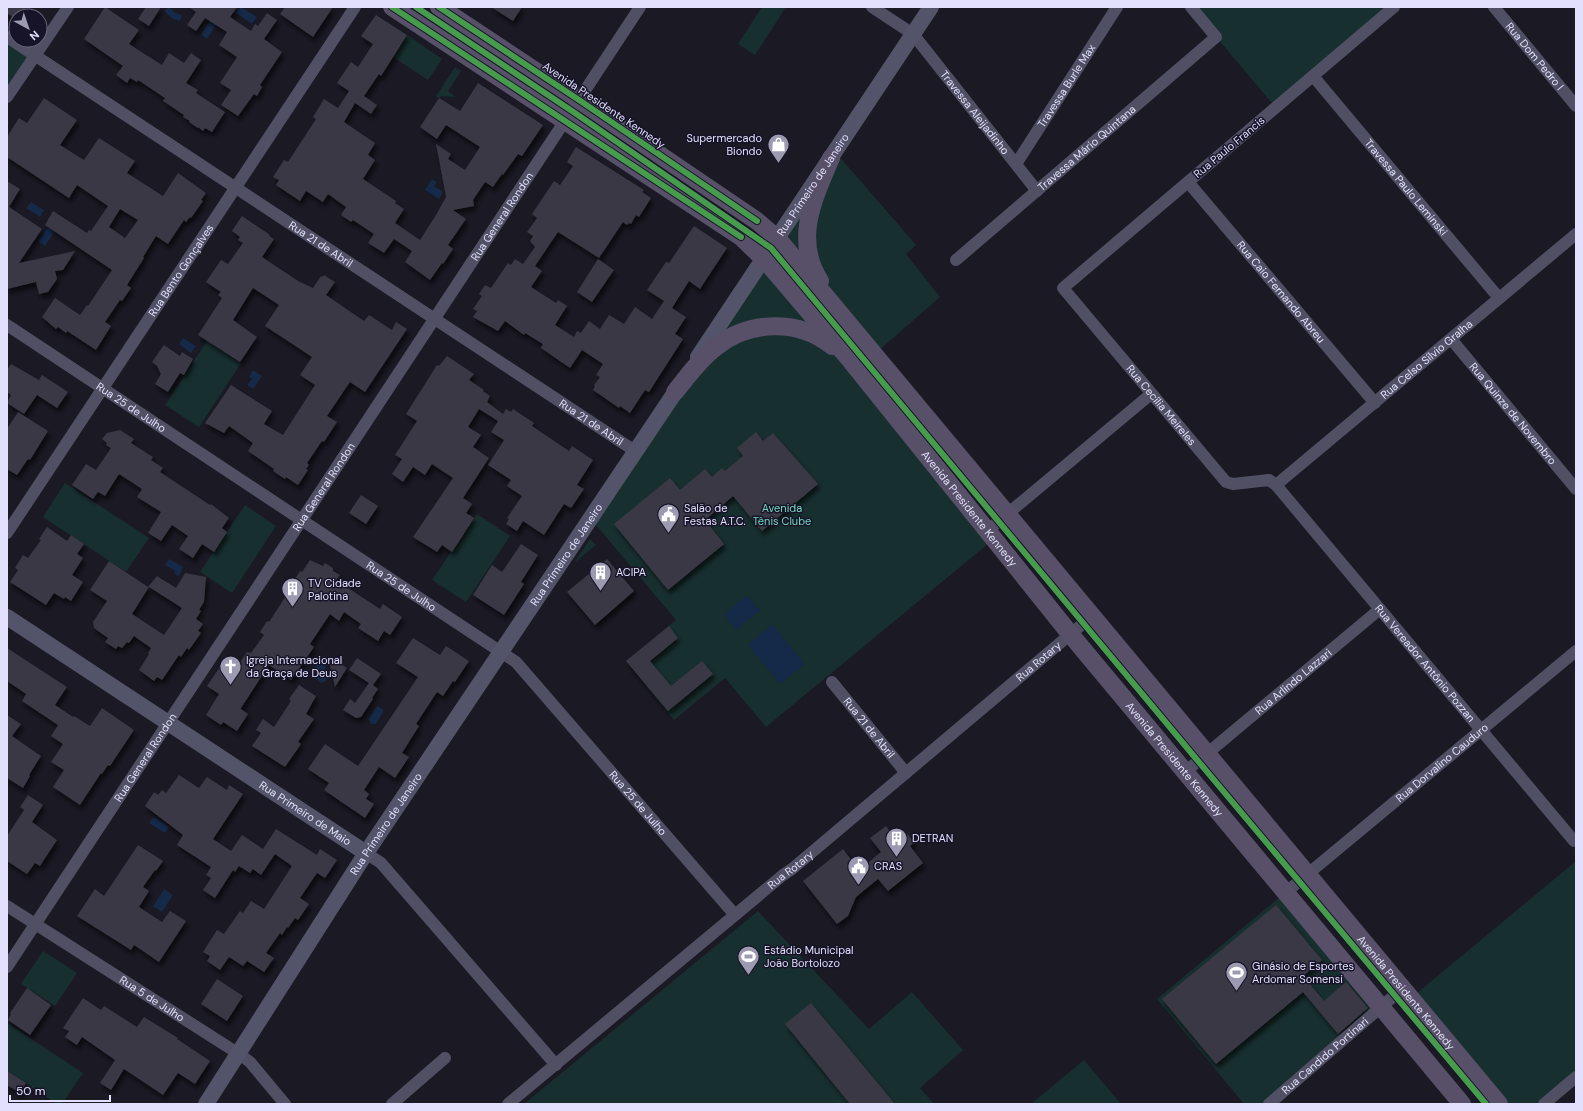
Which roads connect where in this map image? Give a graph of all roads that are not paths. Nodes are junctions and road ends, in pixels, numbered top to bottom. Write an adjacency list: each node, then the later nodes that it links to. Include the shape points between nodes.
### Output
1 (68, 7): 14 (street)
2 (355, 7): 23 (street, Rua Bento Gonçalves)
3 (392, 7): 19 (main road, Avenida Presidente Kennedy)
4 (438, 7): 17 (main road, Avenida Presidente Kennedy)
5 (640, 7): 17 (street, Rua General Rondon)
6 (872, 7): 12 (street)
7 (931, 7): 12 (street, Rua Primeiro de Janeiro)
8 (1117, 7): 21 (street, Travessa Burle Max)
9 (1191, 7): 24 (street, Travessa Mário Quintana, via 1216,37)
10 (1394, 7): 15 (street, Rua Paulo Francis)
11 (1494, 7): 18 (street, Rua Dom Pedro I)
12 (913, 34): 20 (street, Rua Primeiro de Janeiro); 21 (street, Travessa Aleijadinho)
13 (7, 37): 14 (street, Rua 21 de Abril)
14 (35, 56): 16 (street); 23 (street, Rua 21 de Abril)
15 (1313, 76): 22 (street, Rua Paulo Francis); 30 (street, Travessa Paulo Leminski)
16 (7, 97)
17 (579, 100): 19 (street, Rua General Rondon); 26 (main road, Avenida Presidente Kennedy, via 757,221)
18 (1576, 106)
19 (565, 121): 27 (main road, Avenida Presidente Kennedy, via 741,237); 31 (street, Rua General Rondon)
20 (831, 158): 26 (street, Rua Primeiro de Janeiro); 33 (main road, via 808,222 806,237 818,278)
21 (1016, 164): 24 (street, Travessa Aleijadinho)
22 (1188, 182): 29 (street, Rua Paulo Francis); 39 (street, Rua Caio Fernando Abreu)
23 (235, 188): 31 (street, Rua 21 de Abril); 36 (street, Rua Bento Gonçalves)
24 (1037, 191): 28 (street, Travessa Mário Quintana)
25 (1576, 234): 30 (street, Rua Celso Sílvio Gralha)
26 (778, 239): 27 (street, Rua Primeiro de Janeiro); 33 (main road, Avenida Presidente Kennedy)
27 (764, 259): 35 (main road, Avenida Presidente Kennedy); 37 (street, Rua Primeiro de Janeiro)
28 (956, 260)
29 (1063, 288): 38 (street, Rua Cecília Meireles)
30 (1499, 298): 34 (street, Rua Celso Sílvio Gralha)
31 (434, 319): 40 (street, Rua 21 de Abril); 44 (street, Rua General Rondon)
32 (7, 325): 36 (street, Rua 25 de Julho)
33 (858, 336): 43 (main road, Avenida Presidente Kennedy)
34 (1451, 339): 39 (street, Rua Celso Sílvio Gralha); 42 (street, Rua Quinze de Novembro)
35 (851, 361): 37 (main road, via 827,342 806,331 780,325 755,328 737,334 716,346); 45 (main road, Avenida Presidente Kennedy)
36 (103, 388): 44 (street, Rua 25 de Julho); 46 (street, Rua Bento Gonçalves)
37 (675, 392): 40 (street, Rua Primeiro de Janeiro)
38 (1151, 394): 41 (street, Rua Cecília Meireles, via 1226,482 1233,484 1269,480); 43 (street)
39 (1375, 403): 41 (street, Rua Celso Sílvio Gralha)
40 (635, 451): 52 (street, Rua Primeiro de Janeiro)
41 (1276, 485): 47 (street, Rua Vereador Antônio Pozzan)
42 (1575, 485)
43 (1007, 514): 45 (street); 48 (main road, Avenida Presidente Kennedy)
44 (302, 520): 52 (street, Rua 25 de Julho); 54 (street, Rua General Rondon)
45 (987, 531): 50 (main road, Avenida Presidente Kennedy)
46 (7, 534)
47 (1380, 609): 55 (street, Rua Vereador Antônio Pozzan); 56 (street, Rua Arlindo Lazzari)
48 (1092, 616): 50 (street, Rua Rotary); 56 (main road, Avenida Presidente Kennedy)
49 (7, 617): 54 (street, Rua Primeiro de Maio)
50 (1071, 635): 57 (main road, Avenida Presidente Kennedy); 58 (street, Rua Rotary)
51 (1576, 651): 55 (street, Rua Dorvalino Cauduro)
52 (501, 652): 60 (street, Rua Primeiro de Janeiro); 64 (street, Rua 25 de Julho, via 516,662)
53 (832, 682): 58 (street, Rua 21 de Abril)
54 (168, 723): 60 (street, Rua Primeiro de Maio); 65 (street, Rua General Rondon)
55 (1481, 730): 59 (street, Rua Vereador Antônio Pozzan); 61 (street, Rua Dorvalino Cauduro)
56 (1207, 754): 57 (street, Rua Arlindo Lazzari); 61 (main road, Avenida Presidente Kennedy)
57 (1185, 772): 62 (main road, Avenida Presidente Kennedy)
58 (906, 773): 64 (street, Rua Rotary)
59 (1574, 841)
60 (366, 853): 69 (street, Rua Primeiro de Janeiro); 71 (street, Rua Primeiro de Maio, via 381,863)
61 (1308, 874): 62 (street, Rua Dorvalino Cauduro); 67 (main road, Avenida Presidente Kennedy)
62 (1285, 893): 68 (main road, Avenida Presidente Kennedy)
63 (7, 906): 65 (street, Rua 5 de Julho)
64 (735, 915): 71 (street, Rua Rotary)
65 (35, 924): 66 (street, Rua General Rondon); 69 (street, Rua 5 de Julho)
66 (7, 966)
67 (1403, 988): 68 (street, Rua Candido Portinari); 79 (main road, Avenida Presidente Kennedy)
68 (1382, 1008): 77 (street, Rua Candido Portinari); 78 (main road, Avenida Presidente Kennedy)
69 (239, 1054): 73 (street, Rua Primeiro de Janeiro); 74 (street, Rua 5 de Julho, via 250,1062)
70 (445, 1058): 75 (street)
71 (556, 1065): 76 (street, Rua Rotary)
72 (1576, 1077): 80 (street)
73 (206, 1104)
74 (285, 1104)
75 (392, 1104)
76 (508, 1104)
77 (1269, 1104)
78 (1462, 1104)
79 (1499, 1104)
80 (1544, 1104)

